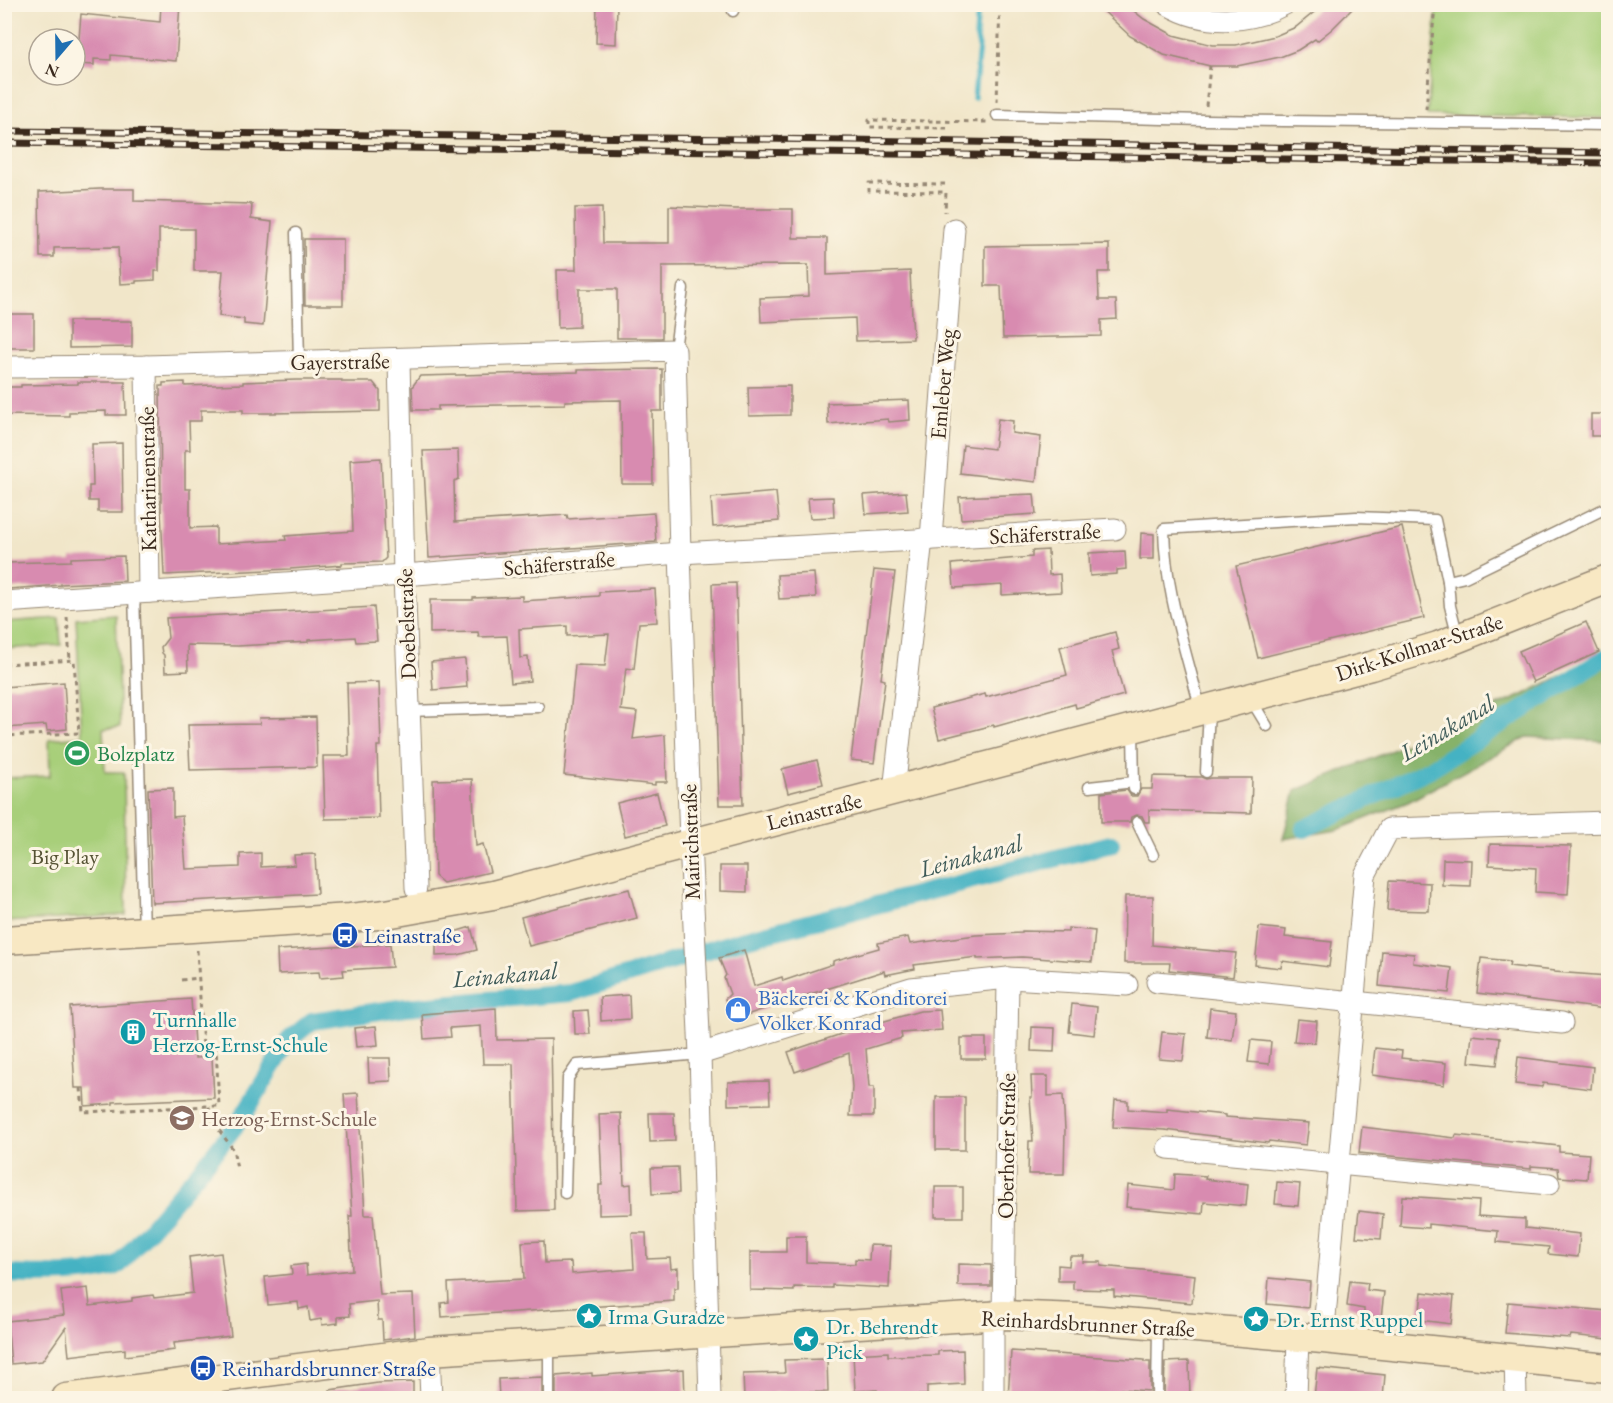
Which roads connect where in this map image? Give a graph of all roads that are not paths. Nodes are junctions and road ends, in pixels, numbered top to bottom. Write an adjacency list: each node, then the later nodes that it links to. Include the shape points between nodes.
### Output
1 (1167, 4): 2 (street, via 1193,16 1215,20 1252,18)
2 (1285, 4)
3 (997, 115): 4 (lane)
4 (1608, 125)
5 (950, 222): 15 (street, Emleber Weg, via 932,509)
6 (296, 233): 10 (lane)
7 (683, 288): 8 (lane)
8 (675, 350): 9 (street, Gayerstraße); 16 (street, Mairichstraße)
9 (399, 360): 10 (street, Gayerstraße); 17 (street, Doebelstraße)
10 (299, 362): 11 (street, Gayerstraße)
11 (146, 366): 12 (street, Gayerstraße); 20 (street, Katharinenstraße)
12 (4, 367)
13 (1608, 507): 19 (lane, via 1465,577)
14 (1115, 529): 15 (street, Schäferstraße)
15 (926, 539): 16 (street, Schäferstraße); 30 (street, Emleber Weg)
16 (680, 552): 17 (street, Schäferstraße); 33 (street, Mairichstraße)
17 (404, 575): 20 (street, Schäferstraße); 25 (street, Doebelstraße)
18 (1608, 579): 22 (street, Dirk-Kollmar-Straße)
19 (1448, 581): 22 (lane); 23 (lane, via 1435,520 1356,517 1164,530 1165,557 1184,647)
20 (142, 592): 21 (street, Schäferstraße); 36 (lane)
21 (4, 602)
22 (1458, 637): 23 (street, Dirk-Kollmar-Straße, via 1393,660)
23 (1222, 705): 26 (lane); 27 (street, Leinastraße); 28 (lane)
24 (538, 707): 25 (lane)
25 (408, 711): 35 (street, Doebelstraße)
26 (1267, 726)
27 (1133, 729): 29 (lane, via 1134,785); 30 (street, Leinastraße)
28 (1206, 772)
29 (1089, 787)
30 (894, 791): 33 (street, Leinastraße)
31 (1137, 822): 34 (lane)
32 (1608, 822): 41 (street, via 1389,829 1365,875)
33 (690, 842): 36 (street, Leinastraße, via 493,895 386,915); 43 (street, Mairichstraße)
34 (1153, 855)
35 (416, 888)
36 (144, 932): 37 (street, Leinastraße)
37 (4, 940)
38 (1008, 978): 40 (street); 43 (street, via 911,988); 48 (street, Oberhofer Straße)
39 (1157, 982): 41 (street)
40 (1127, 986)
41 (1353, 1002): 42 (street); 45 (street)
42 (1562, 1023)
43 (700, 1054): 47 (lane, via 577,1065 568,1078); 50 (street, Mairichstraße)
44 (1168, 1148): 45 (street)
45 (1339, 1163): 46 (street); 51 (street)
46 (1549, 1184)
47 (565, 1193)
48 (998, 1315): 49 (street, Reinhardsbrunner Straße); 50 (street, Reinhardsbrunner Straße); 61 (street, Oberhofer Straße)
49 (1158, 1326): 51 (street, Reinhardsbrunner Straße); 62 (lane)
50 (708, 1333): 52 (street, Reinhardsbrunner Straße); 60 (street, Mairichstraße)
51 (1310, 1339): 54 (street, Reinhardsbrunner Straße); 63 (street)
52 (549, 1343): 53 (street, Reinhardsbrunner Straße); 59 (lane)
53 (429, 1351): 56 (street, Reinhardsbrunner Straße); 58 (street)
54 (1515, 1358): 55 (street, Reinhardsbrunner Straße); 64 (street)
55 (1608, 1368)
56 (165, 1392): 57 (street, Reinhardsbrunner Straße)
57 (66, 1398)
58 (431, 1398)
59 (549, 1398)
60 (710, 1398)
61 (993, 1398)
62 (1157, 1398)
63 (1296, 1398)
64 (1516, 1398)

